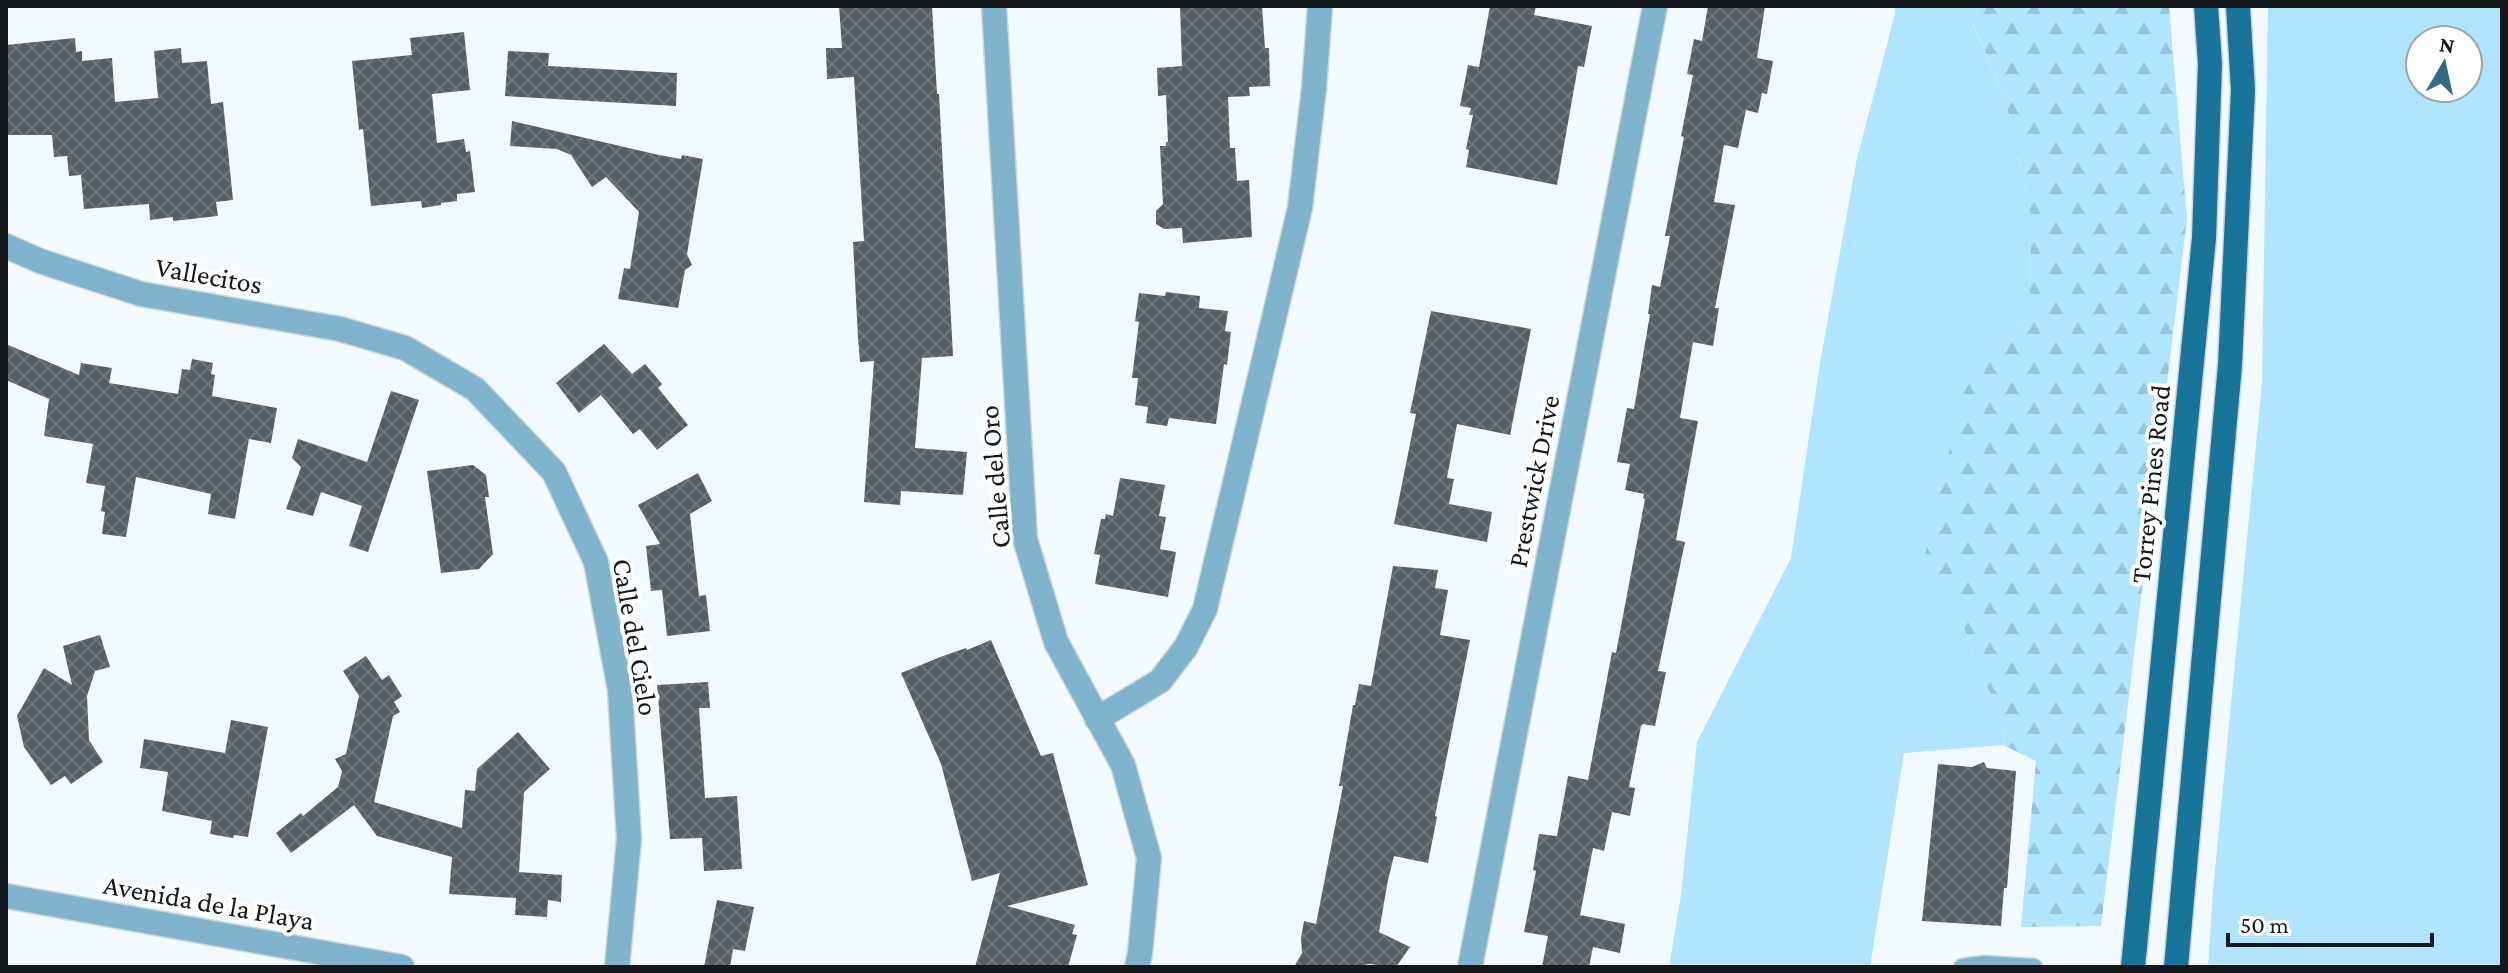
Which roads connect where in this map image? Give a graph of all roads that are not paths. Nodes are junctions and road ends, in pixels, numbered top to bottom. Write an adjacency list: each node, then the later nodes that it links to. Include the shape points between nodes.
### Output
1 (994, 6): 8 (street, Calle del Oro, via 1025,539 1056,642)
2 (1320, 6): 8 (street, via 1300,208 1205,609 1186,647 1160,681)
3 (1655, 6): 13 (street, Prestwick Drive)
4 (2206, 6): 16 (main road, Torrey Pines Road, via 2210,64 2204,238)
5 (2238, 6): 17 (main road, via 2243,90 2230,365)
6 (6, 246): 7 (street, Vallecitos, via 141,294 340,329)
7 (405, 348): 11 (street, Calle del Cielo, via 475,389 554,472 596,562 620,690 629,839)
8 (1097, 719): 12 (street, Calle del Oro, via 1123,765 1149,858)
9 (6, 896): 10 (street, Avenida de la Playa)
10 (402, 967)
11 (617, 967)
12 (1137, 967)
13 (1470, 967)
14 (1962, 967): 15 (lane)
15 (2034, 967)
16 (2133, 967)
17 (2176, 967)

